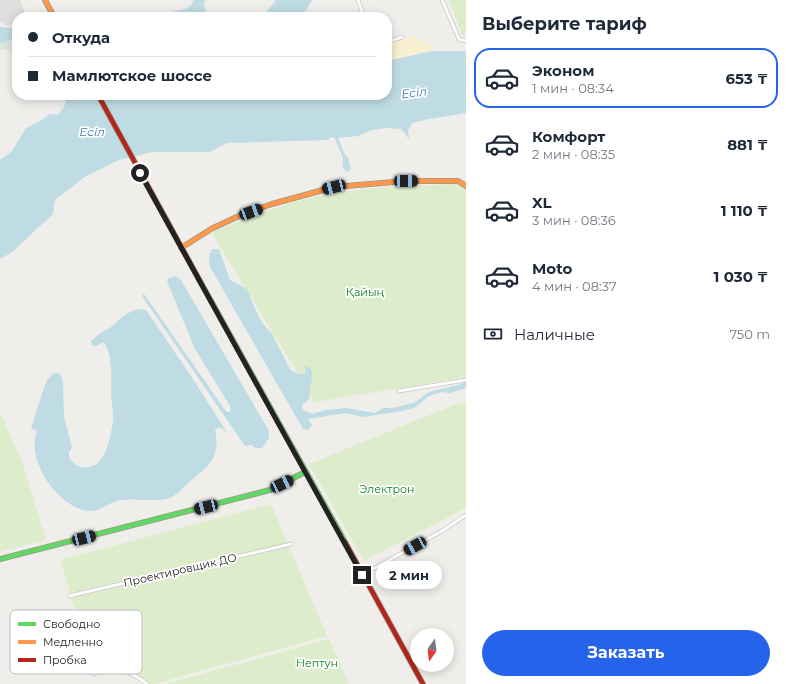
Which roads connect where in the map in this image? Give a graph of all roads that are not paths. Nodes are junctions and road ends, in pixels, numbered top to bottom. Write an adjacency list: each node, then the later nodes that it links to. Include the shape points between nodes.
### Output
1 (45, 0): 4 (main road)
2 (358, 0): 5 (street)
3 (442, 0): 8 (street, via 459,39)
4 (51, 12)
5 (362, 12)
6 (402, 37): 7 (street)
7 (392, 40)
8 (466, 41)
9 (101, 100): 11 (main road)
10 (466, 186): 11 (main road, via 458,181 413,181 334,187 240,215)
11 (181, 248): 14 (main road)
12 (466, 380): 13 (street)
13 (399, 391)
14 (305, 472): 17 (main road, via 270,490); 18 (main road)
15 (466, 515): 18 (street)
16 (291, 544): 19 (street, Проектировщик ДО)
17 (0, 560)
18 (362, 575): 22 (main road)
19 (69, 596)
20 (131, 674): 21 (street)
21 (147, 684)
22 (423, 684)

